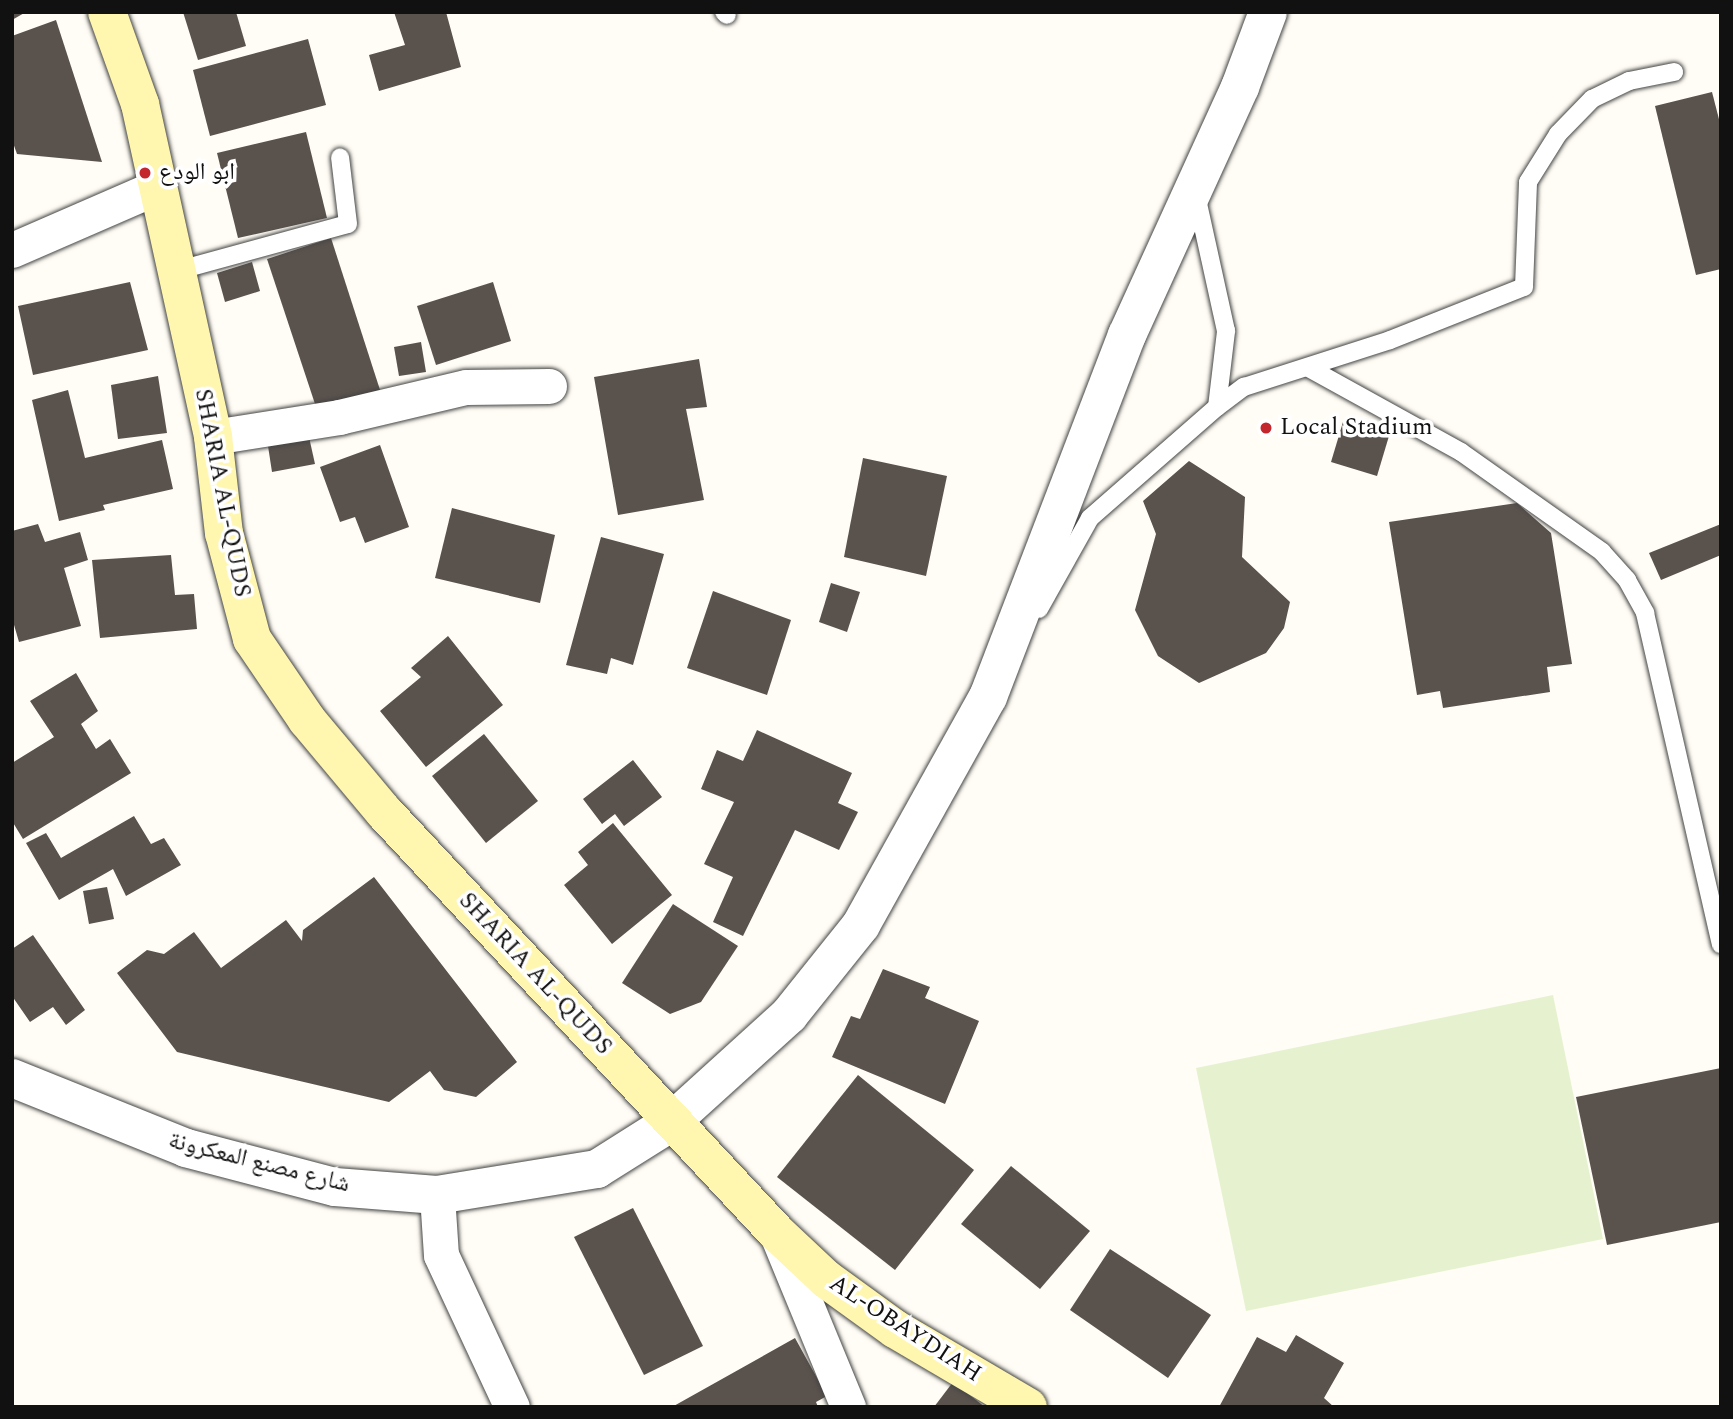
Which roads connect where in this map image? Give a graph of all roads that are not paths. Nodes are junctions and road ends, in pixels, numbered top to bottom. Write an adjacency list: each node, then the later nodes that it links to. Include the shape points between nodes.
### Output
1 (107, 12): 5 (main road, SHARIA AL-QUDS, via 140,104)
2 (1268, 12): 6 (street, شارع مصنع المعكرونة)
3 (1674, 72): 9 (lane, via 1629,81 1592,99 1558,134 1528,182 1524,287)
4 (340, 157): 8 (lane, via 348,224)
5 (158, 187): 7 (street); 8 (main road, SHARIA AL-QUDS)
6 (1195, 187): 11 (lane, via 1226,331); 13 (street, شارع مصنع المعكرونة, via 1127,335)
7 (12, 250)
8 (176, 271): 12 (main road, SHARIA AL-QUDS)
9 (1309, 368): 11 (lane, via 1244,387); 14 (lane, via 1461,452 1602,552 1627,580 1645,613)
10 (549, 386): 12 (street, via 466,387 339,417)
11 (1217, 407): 13 (lane, via 1090,518)
12 (213, 437): 16 (main road, SHARIA AL-QUDS, via 224,533 252,639 307,720 384,812)
13 (988, 697): 16 (street, شارع مصنع المعكرونة, via 861,925 789,1015)
14 (1721, 944)
15 (12, 1078): 17 (street, شارع مصنع المعكرونة, via 186,1148 335,1187)
16 (670, 1123): 17 (street, شارع مصنع المعكرونة, via 597,1169); 18 (main road, AL-OBAYDIAH)
17 (437, 1195): 19 (street, via 441,1255)
18 (776, 1232): 20 (street); 21 (main road, AL-OBAYDIAH, via 826,1279 895,1329)
19 (512, 1407)
20 (848, 1407)
21 (1028, 1407)

